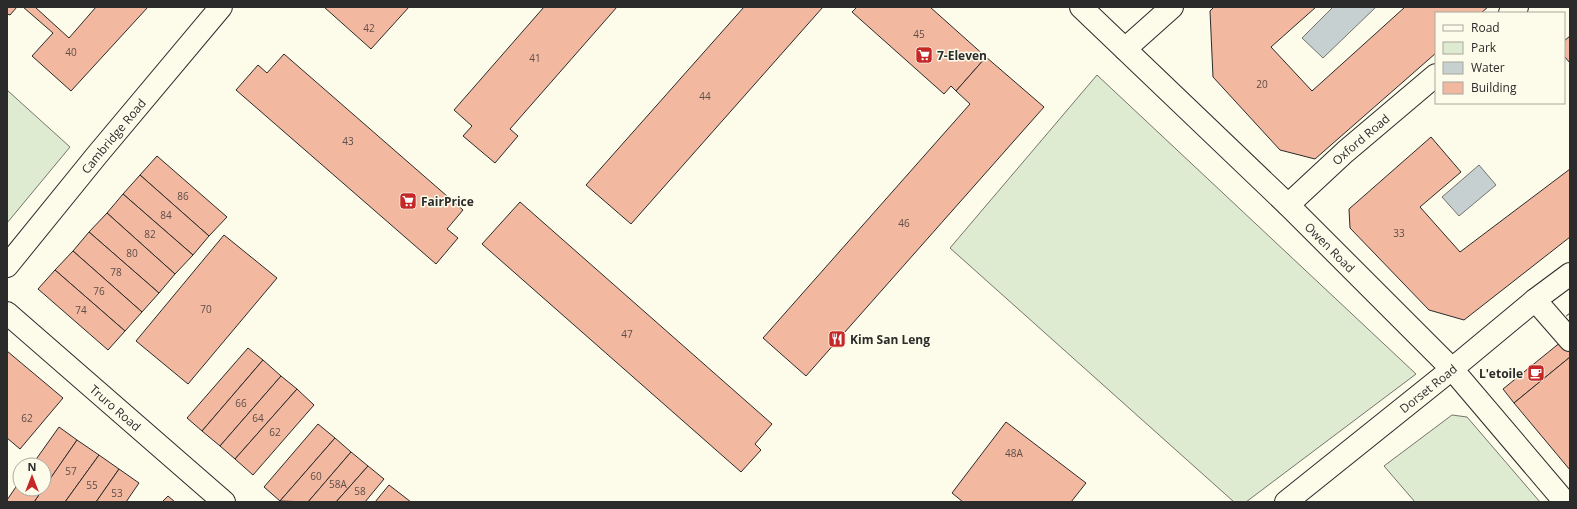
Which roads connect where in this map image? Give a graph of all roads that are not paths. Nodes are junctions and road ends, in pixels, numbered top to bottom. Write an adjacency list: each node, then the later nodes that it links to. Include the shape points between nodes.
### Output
1 (221, 7): 7 (street, Cambridge Road)
2 (1082, 7): 4 (street, Owen Road)
3 (1172, 7): 4 (street)
4 (1125, 49): 6 (street, Owen Road)
5 (1435, 76): 6 (street, Oxford Road, via 1344,152)
6 (1288, 204): 12 (street, Owen Road)
7 (7, 266)
8 (1570, 274): 9 (street, Dorset Road)
9 (1535, 300): 11 (street); 12 (street, Dorset Road)
10 (7, 313): 13 (street, Truro Road)
11 (1570, 340)
12 (1452, 369): 14 (street, Dorset Road); 15 (street, Owen Road)
13 (224, 502)
14 (1286, 502)
15 (1564, 502)

